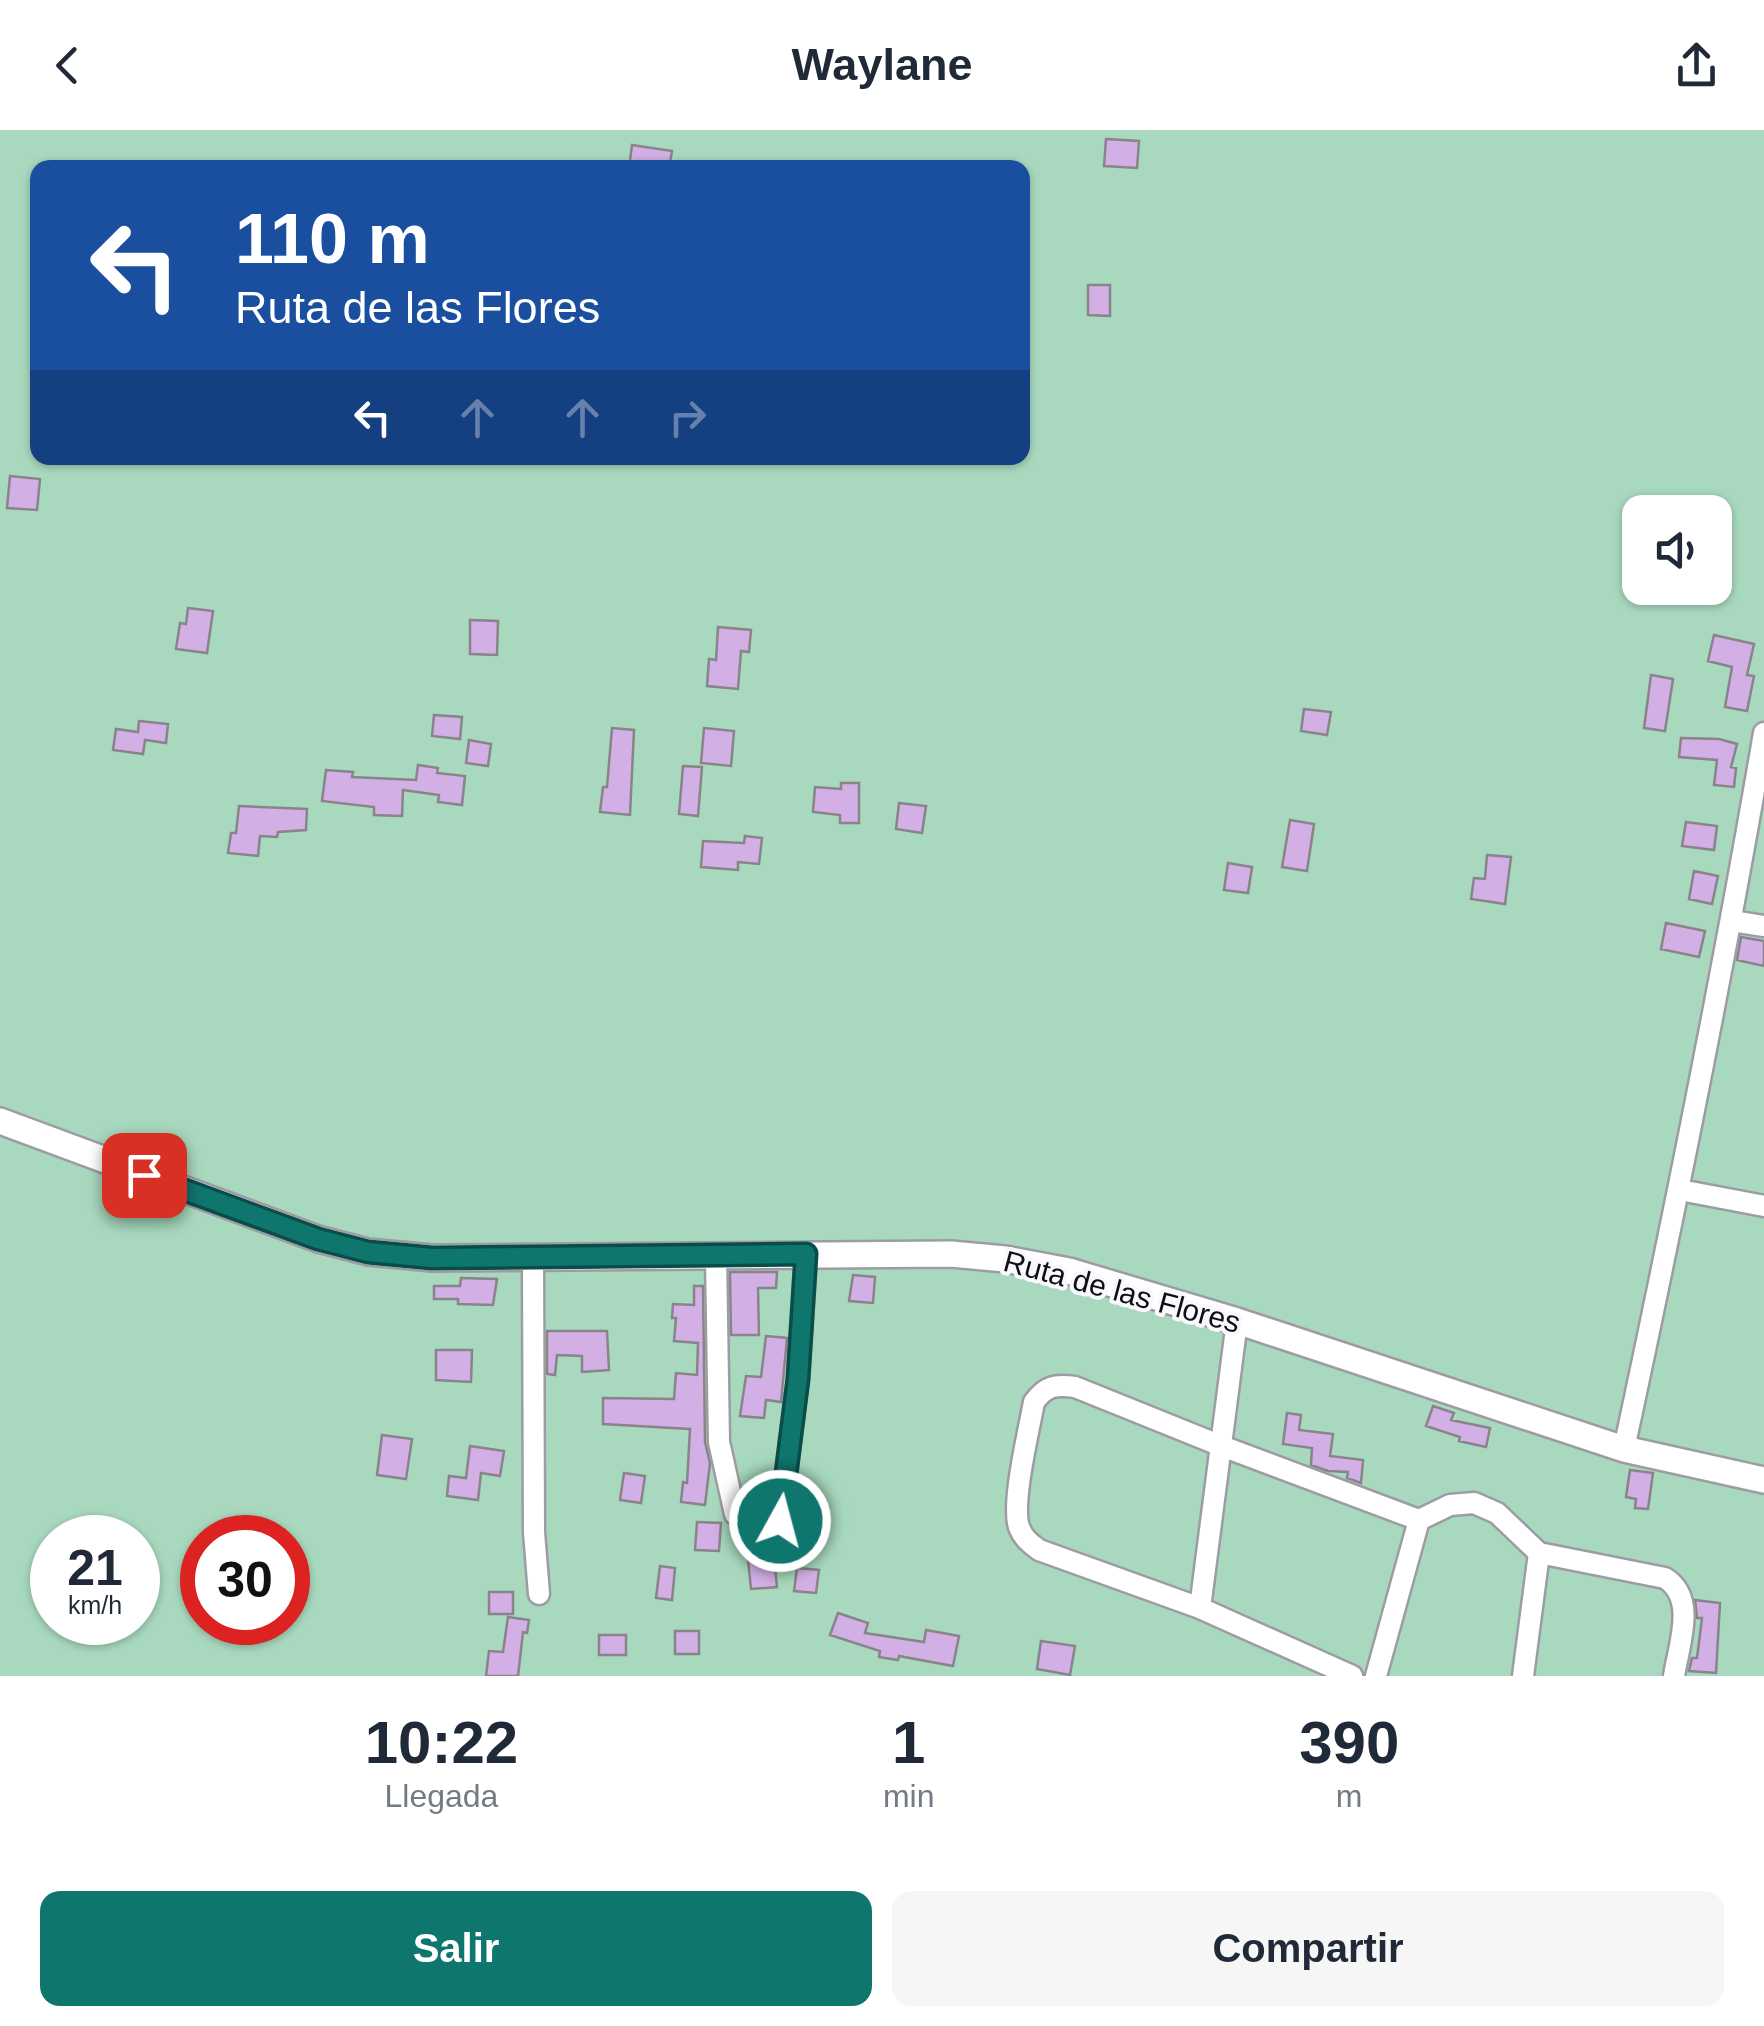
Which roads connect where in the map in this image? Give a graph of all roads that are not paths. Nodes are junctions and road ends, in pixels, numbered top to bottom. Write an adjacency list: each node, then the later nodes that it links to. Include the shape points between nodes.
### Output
1 (1764, 734): 2 (street)
2 (1732, 921): 3 (street); 5 (street)
3 (1764, 926)
4 (0, 1122): 9 (main road, Ruta de las Flores, via 368,1252)
5 (1680, 1190): 6 (street); 12 (street)
6 (1764, 1206)
7 (806, 1254): 8 (main road, Ruta de las Flores); 10 (main road, Ruta de las Flores, via 1005,1258); 16 (street)
8 (716, 1256): 9 (main road, Ruta de las Flores); 14 (street, via 718,1442)
9 (533, 1258): 18 (street)
10 (1238, 1320): 11 (street); 12 (main road, Ruta de las Flores)
11 (1219, 1446): 15 (street); 19 (street); 19 (street, via 1058,1384 1034,1402 1017,1506 1026,1540 1039,1550)
12 (1624, 1450): 13 (main road, Ruta de las Flores)
13 (1764, 1480)
14 (735, 1514)
15 (1419, 1520): 17 (street, via 1474,1502 1497,1513); 21 (street)
16 (780, 1521)
17 (1539, 1553): 22 (street); 23 (street, via 1676,1585 1684,1609)
18 (538, 1594)
19 (1200, 1608): 20 (street)
20 (1352, 1676)
21 (1376, 1676)
22 (1523, 1676)
23 (1674, 1676)

